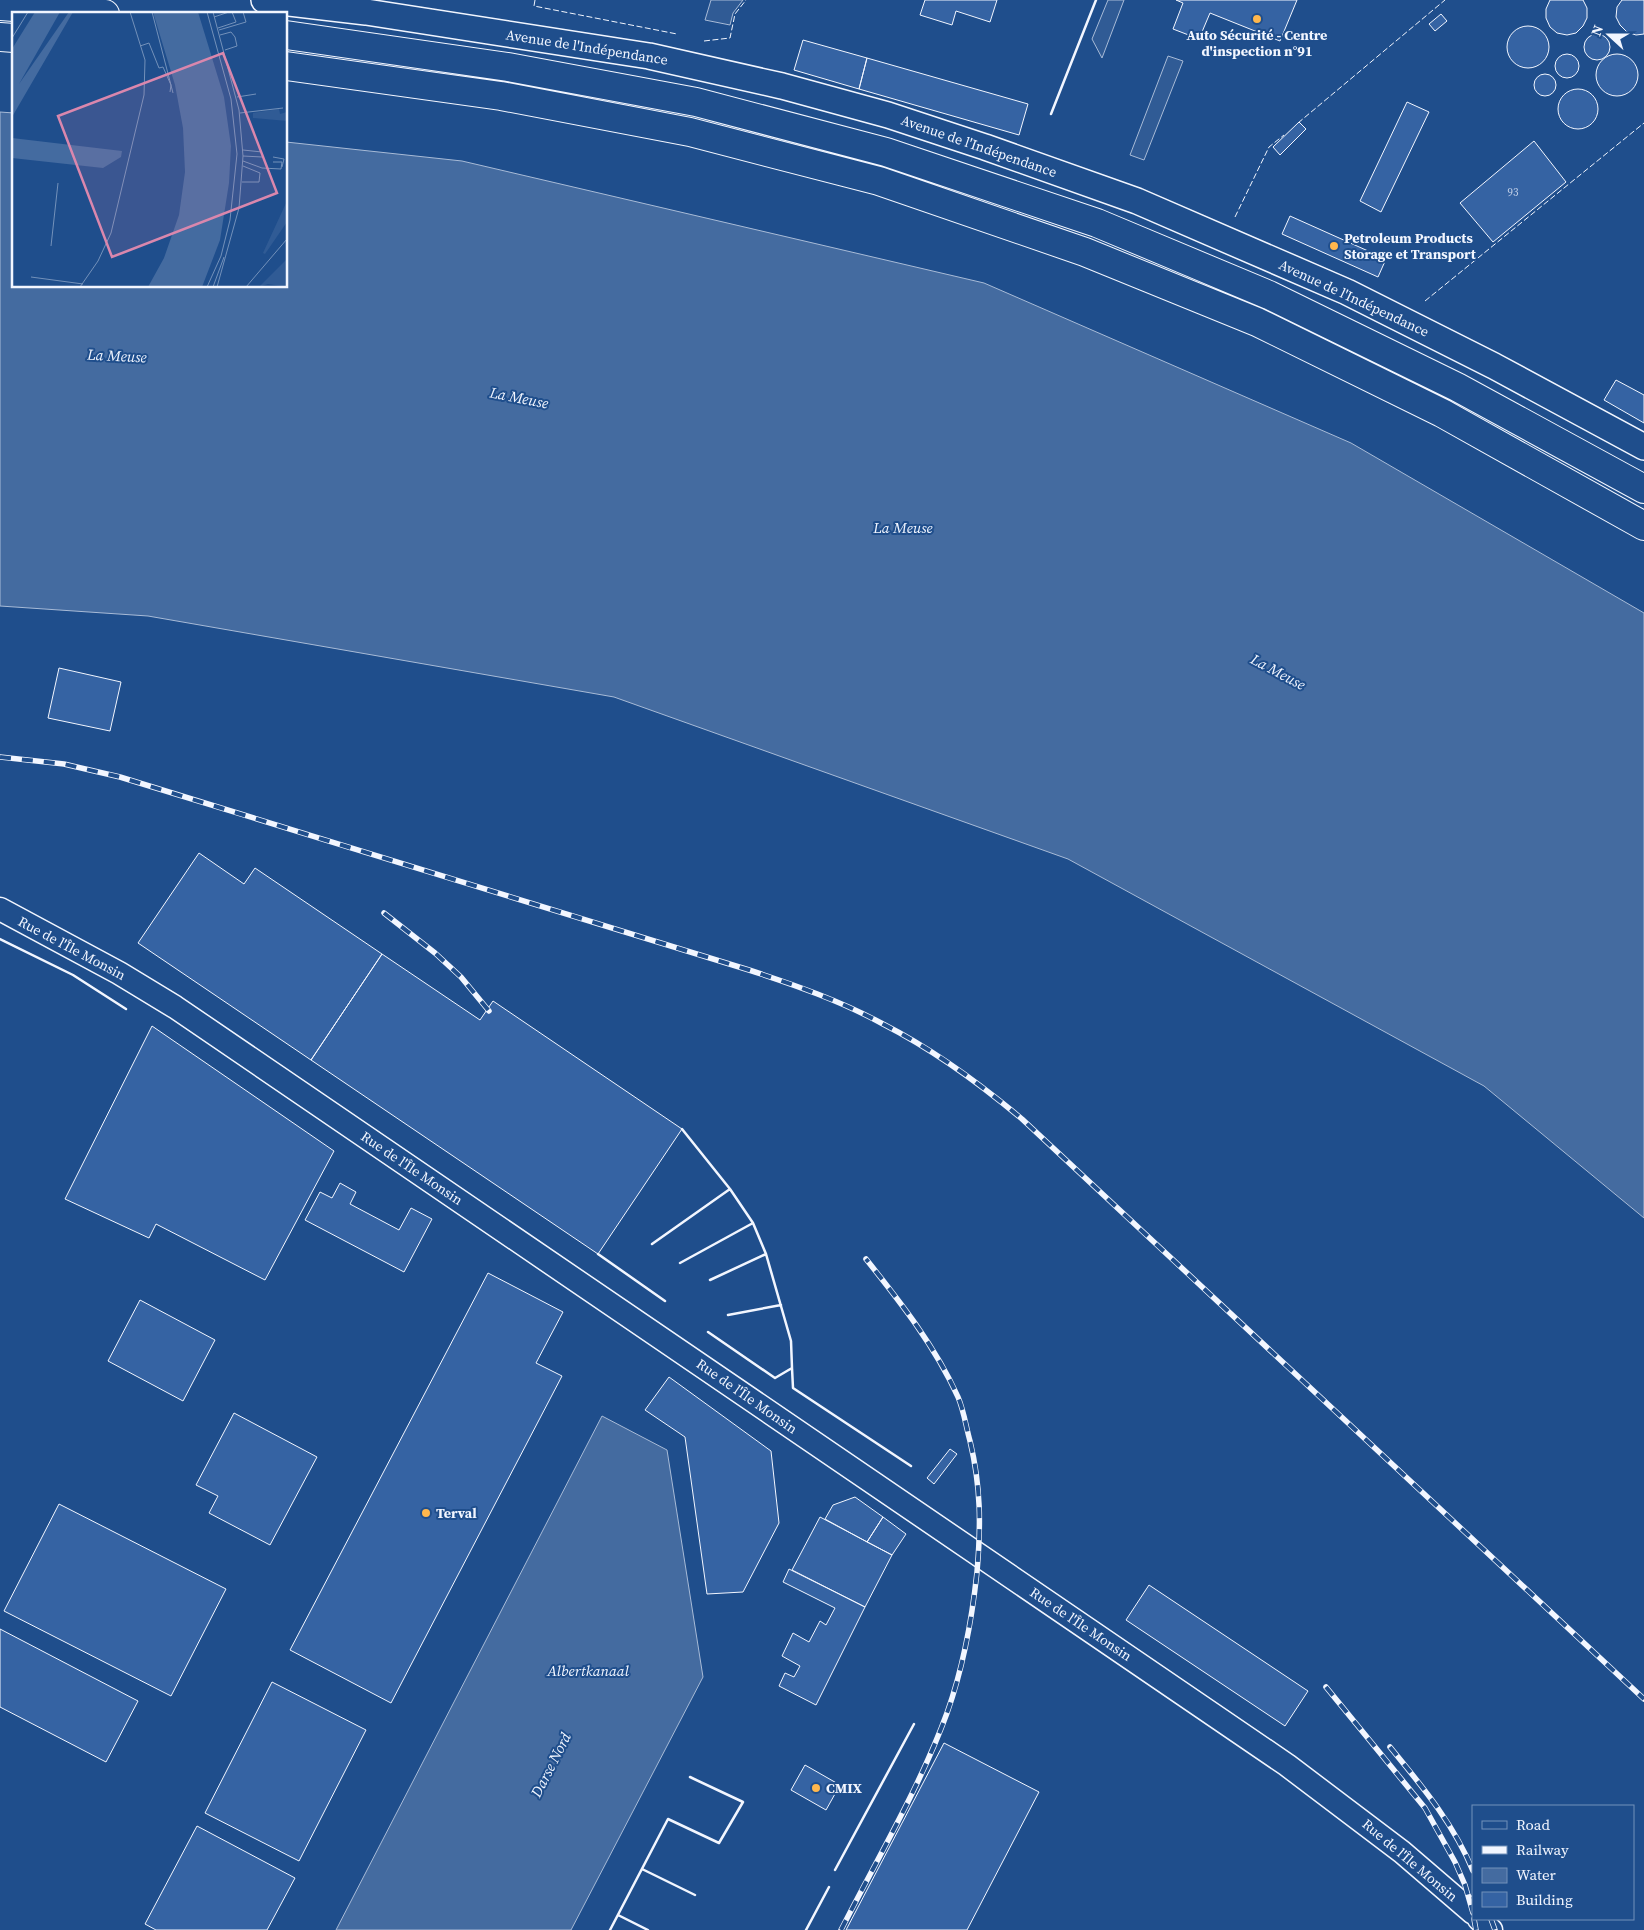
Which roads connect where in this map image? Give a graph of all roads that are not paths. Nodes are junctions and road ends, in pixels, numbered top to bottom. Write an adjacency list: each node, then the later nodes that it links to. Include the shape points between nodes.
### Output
1 (264, 0): 6 (main road, Avenue de l'Indépendance, via 366,12 649,56 782,86 888,115 1137,201 1347,292)
2 (0, 6): 3 (highway)
3 (79, 12)
4 (288, 34): 7 (highway, via 508,68 696,102 896,155 1097,223 1269,295 1457,388)
5 (288, 66): 8 (highway, via 501,96 690,132 888,184 1085,252 1257,322 1442,413)
6 (1644, 447)
7 (1644, 489)
8 (1644, 526)
9 (0, 910): 10 (street, Rue de l'Île Monsin, via 119,972 175,1007 617,1306 1287,1765 1402,1852)
10 (1472, 1912)
11 (1480, 1920): 12 (street)
12 (1491, 1930)

